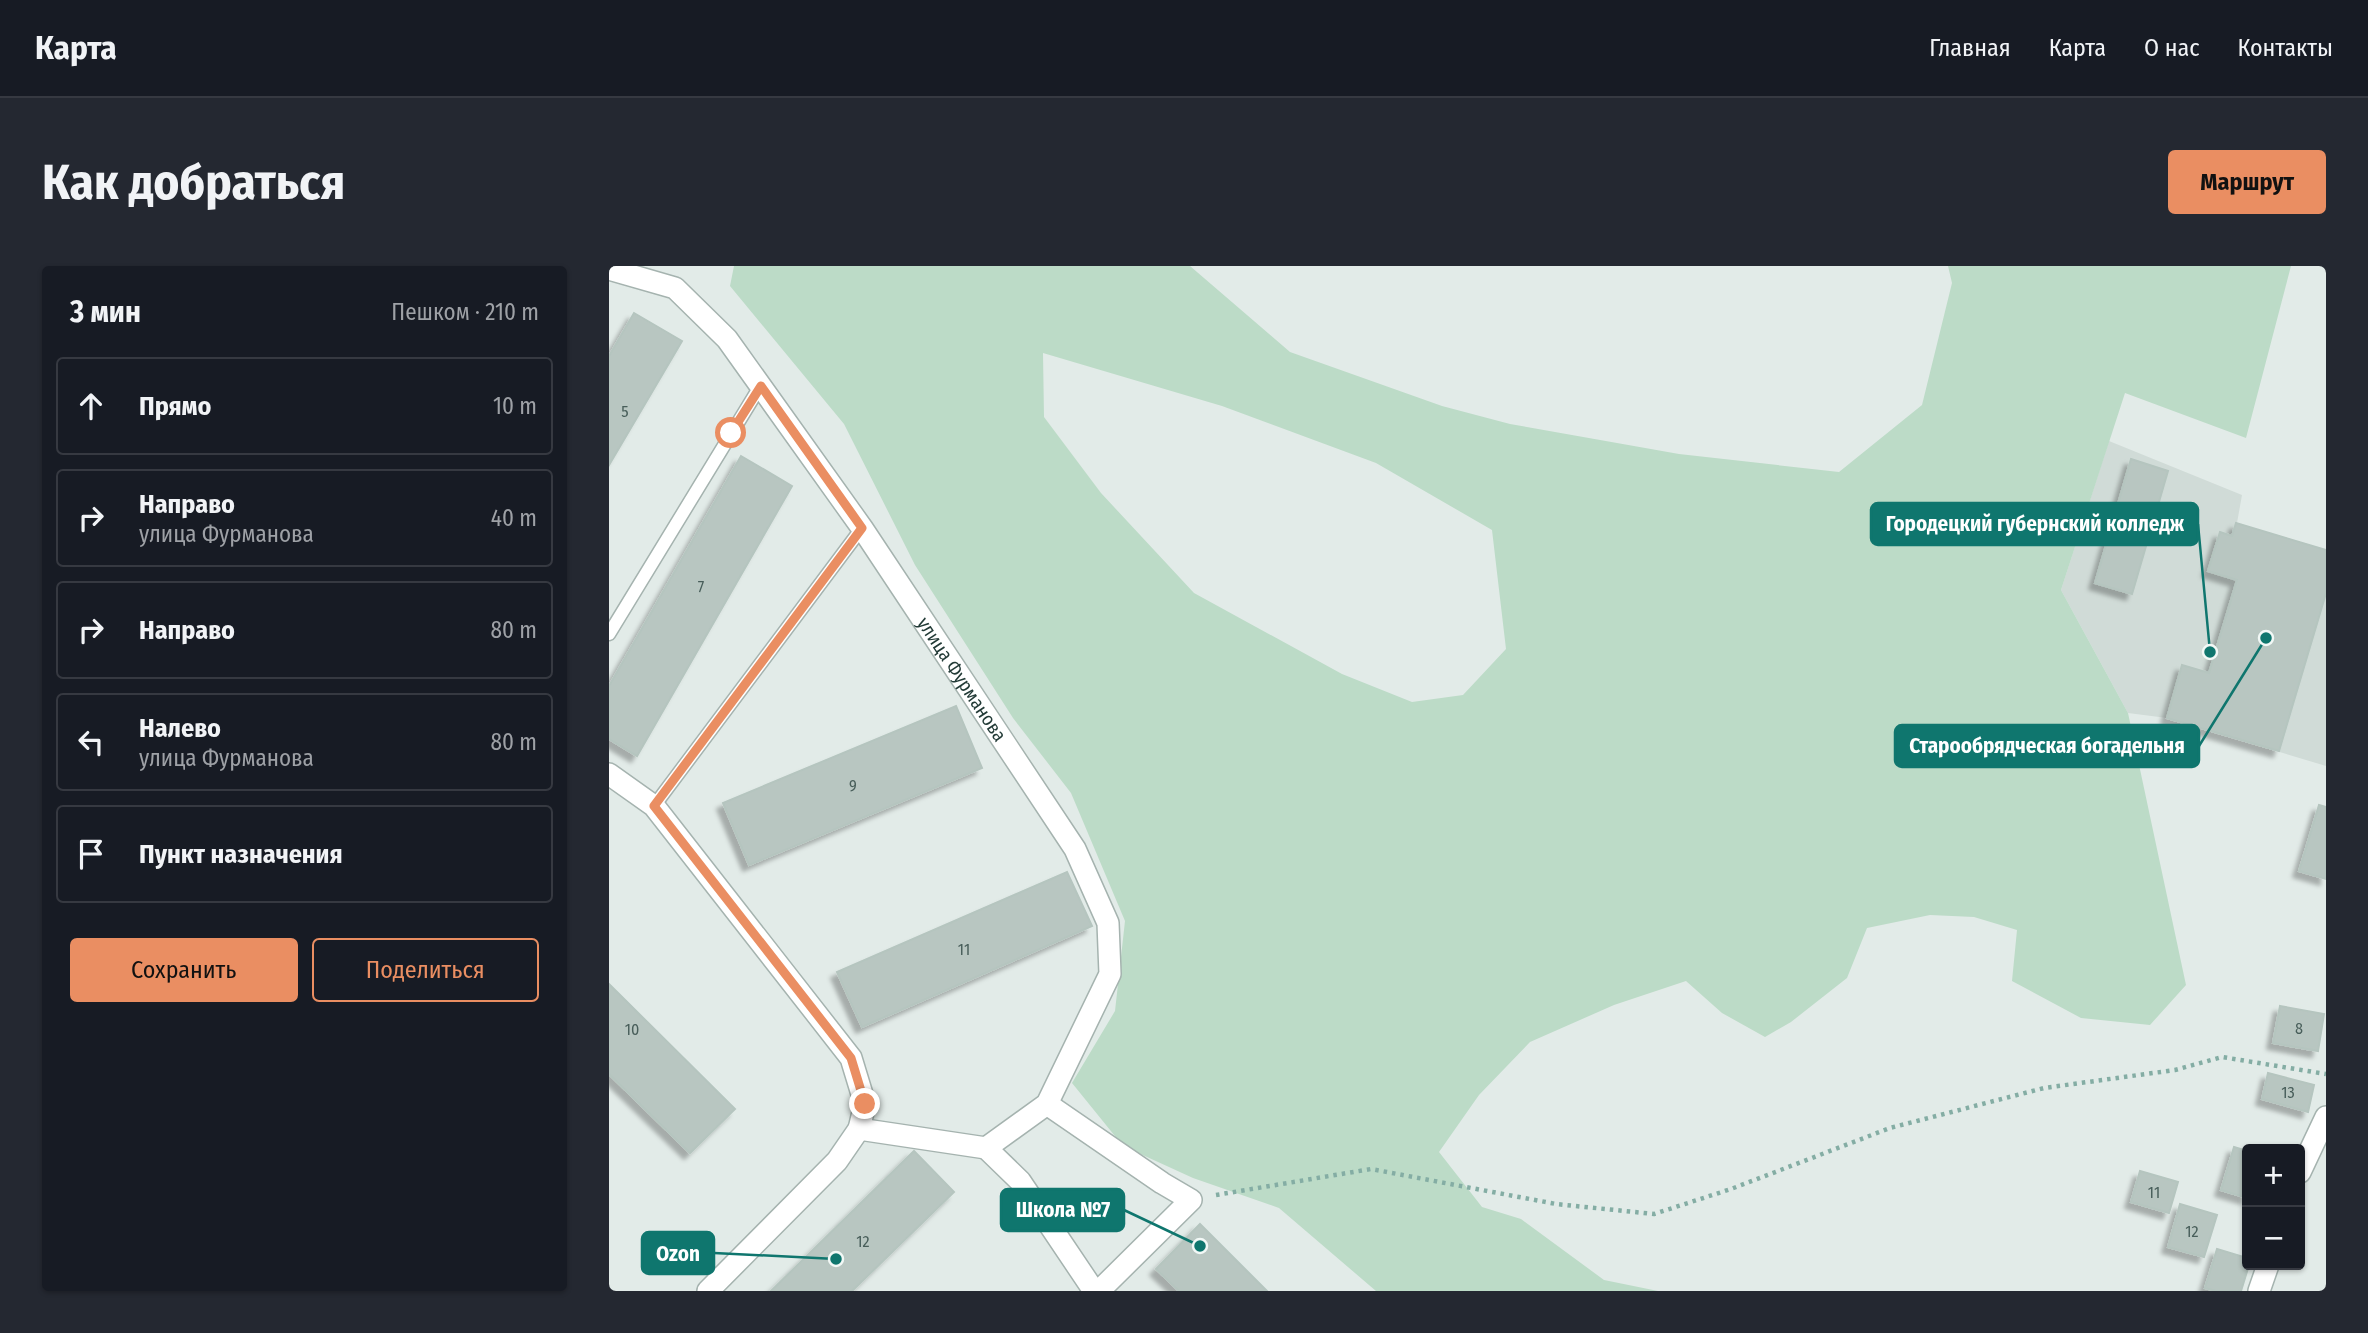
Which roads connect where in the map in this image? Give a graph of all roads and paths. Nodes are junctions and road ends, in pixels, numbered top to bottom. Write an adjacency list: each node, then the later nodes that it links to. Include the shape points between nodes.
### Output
1 (609, 269): 2 (street, улица Фурманова, via 675,288 727,339)
2 (761, 386): 3 (street, улица Фурманова); 4 (lane)
3 (862, 528): 6 (lane); 8 (street, улица Фурманова, via 1075,849 1108,923 1110,974)
4 (609, 634)
5 (609, 774): 6 (street)
6 (654, 806): 10 (street, via 851,1058 865,1104)
7 (2326, 1074): 13 (path, via 2222,1057 2175,1070 2045,1088 1891,1128 1654,1214 1556,1205 1371,1169)
8 (1047, 1104): 11 (street, улица Фурманова); 13 (street)
9 (2326, 1117): 12 (street)
10 (859, 1129): 11 (street); 15 (street, via 837,1161)
11 (986, 1148): 16 (street, via 1020,1181)
12 (2305, 1161)
13 (1191, 1200): 16 (street)
14 (2266, 1270): 17 (street)
15 (708, 1291)
16 (1097, 1291)
17 (2259, 1291)

